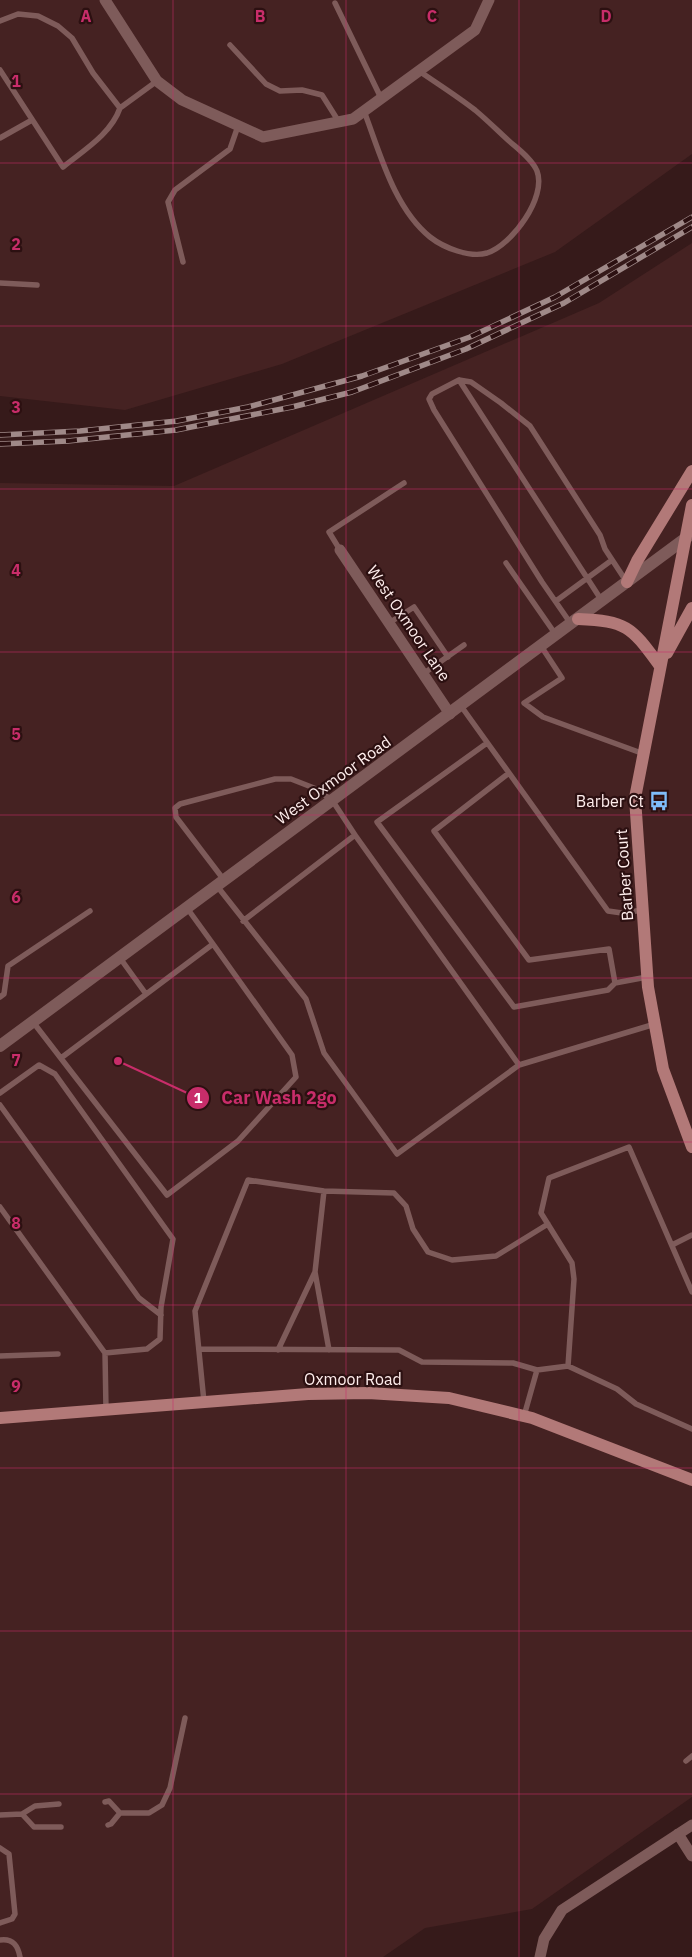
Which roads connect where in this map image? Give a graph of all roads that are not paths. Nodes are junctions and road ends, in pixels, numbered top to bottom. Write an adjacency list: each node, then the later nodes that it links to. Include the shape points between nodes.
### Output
1 (105, 0): 8 (street)
2 (489, 0): 7 (street, via 475,30)
3 (335, 3): 9 (lane)
4 (0, 21): 10 (lane, via 18,14 38,16 58,26 72,38)
5 (230, 45): 13 (lane, via 266,84 280,91 302,90 322,95)
6 (0, 70): 12 (lane)
7 (419, 71): 9 (street); 11 (lane, via 475,110 528,158 537,171 537,198 523,221 497,249 471,255 432,238 414,222 399,199)
8 (157, 81): 10 (lane); 14 (street, via 182,100)
9 (382, 98): 11 (street)
10 (120, 108): 12 (lane, via 116,120 101,136 63,167)
11 (364, 111): 13 (street, via 353,119)
12 (32, 120): 15 (lane)
13 (338, 122): 14 (street, via 263,137)
14 (238, 126): 16 (lane, via 230,149 175,190 168,202)
15 (0, 138)
16 (183, 262)
17 (0, 283): 18 (lane)
18 (37, 285)
19 (459, 380): 25 (lane, via 471,382 530,426 600,535); 27 (lane); 30 (lane, via 432,394 430,402)
20 (692, 471): 28 (main road)
21 (404, 483): 24 (lane, via 330,532)
22 (692, 505): 23 (main road, Barber Court)
23 (688, 537): 28 (street, West Oxmoor Road); 38 (main road, Barber Court)
24 (340, 550): 33 (street, West Oxmoor Lane)
25 (612, 560): 27 (lane); 28 (lane)
26 (506, 563): 34 (lane)
27 (587, 578): 29 (lane); 30 (lane)
28 (627, 582): 29 (street, West Oxmoor Road)
29 (602, 600): 32 (street, West Oxmoor Road)
30 (556, 602): 32 (lane)
31 (692, 608): 38 (main road)
32 (574, 621): 34 (street, West Oxmoor Road); 38 (main road, via 602,620 623,625 638,637)
33 (389, 623): 37 (lane, via 414,607); 39 (street, West Oxmoor Lane)
34 (556, 635): 36 (street, West Oxmoor Road)
35 (464, 645): 37 (lane)
36 (541, 646): 40 (street, West Oxmoor Road); 43 (lane, via 562,678 524,703 542,717)
37 (448, 657): 39 (lane)
38 (660, 666): 43 (main road, Barber Court)
39 (423, 674): 41 (street, West Oxmoor Lane)
40 (461, 706): 41 (street, West Oxmoor Road); 42 (lane)
41 (450, 714): 45 (street, West Oxmoor Road)
42 (488, 743): 44 (lane); 55 (lane, via 377,822 514,1007 608,990)
43 (644, 754): 49 (main road, Barber Court, via 636,798)
44 (509, 773): 49 (lane, via 608,911); 55 (lane, via 434,831 529,960 609,949)
45 (332, 800): 46 (lane); 47 (street, West Oxmoor Road); 47 (lane, via 291,779 275,779 180,804 175,808 176,817)
46 (355, 835): 51 (lane); 62 (lane)
47 (221, 883): 48 (street, West Oxmoor Road); 51 (lane)
48 (188, 908): 52 (lane); 53 (street, West Oxmoor Road)
49 (643, 910): 54 (main road, Barber Court)
50 (90, 911): 57 (lane, via 8,966 4,994)
51 (243, 920): 62 (lane, via 306,999 324,1053 397,1154)
52 (213, 944): 56 (lane); 61 (lane, via 292,1055 296,1077 238,1141 166,1195)
53 (120, 958): 56 (lane); 58 (street, West Oxmoor Road)
54 (647, 977): 55 (lane); 59 (main road, Barber Court)
55 (615, 983)
56 (146, 994): 61 (lane)
57 (0, 997)
58 (33, 1022): 60 (street, West Oxmoor Road); 61 (lane)
59 (655, 1024): 62 (lane); 65 (main road, Barber Court, via 663,1069)
60 (0, 1046)
61 (61, 1058)
62 (519, 1065)
63 (0, 1093): 73 (lane, via 39,1065 55,1074 173,1238)
64 (0, 1105): 73 (lane, via 139,1298)
65 (692, 1147)
66 (324, 1192): 68 (lane, via 394,1193 406,1206 413,1228 428,1252 452,1260 496,1256); 71 (lane); 74 (lane, via 248,1180 195,1310)
67 (0, 1207): 77 (lane)
68 (548, 1224): 70 (lane, via 541,1213 549,1178 629,1147); 80 (lane, via 572,1263 574,1279)
69 (692, 1235): 70 (lane)
70 (672, 1244): 72 (lane)
71 (315, 1272): 75 (lane); 76 (lane)
72 (692, 1292)
73 (161, 1315): 77 (lane, via 160,1339 147,1349)
74 (199, 1349): 75 (lane); 82 (lane)
75 (278, 1350): 76 (lane)
76 (329, 1350): 81 (lane, via 399,1350 422,1362 513,1363)
77 (105, 1353): 83 (lane)
78 (58, 1354): 79 (lane)
79 (0, 1356)
80 (568, 1366): 81 (lane); 86 (lane, via 617,1389 636,1404)
81 (537, 1370): 84 (lane)
82 (204, 1402): 83 (main road, Oxmoor Road); 84 (main road, Oxmoor Road, via 368,1393 449,1398)
83 (106, 1410): 85 (main road, Oxmoor Road)
84 (524, 1416): 87 (main road, Oxmoor Road)
85 (0, 1418)
86 (692, 1429)
87 (692, 1480)
88 (185, 1718): 93 (lane, via 170,1788 162,1805 149,1813)
89 (692, 1756): 90 (lane)
90 (686, 1761)
91 (105, 1802): 93 (lane, via 109,1801)
92 (59, 1804): 94 (lane, via 35,1806)
93 (120, 1813): 96 (lane)
94 (22, 1814): 95 (lane); 98 (lane, via 34,1828)
95 (0, 1815)
96 (108, 1824)
97 (692, 1825): 99 (street)
98 (61, 1826)
99 (678, 1834): 101 (street); 105 (street, via 562,1910 544,1939)
100 (0, 1848): 102 (lane, via 9,1854 15,1914 12,1919)
101 (692, 1856)
102 (0, 1923)
103 (0, 1940): 104 (lane, via 13,1942)
104 (20, 1957)
105 (540, 1957)

